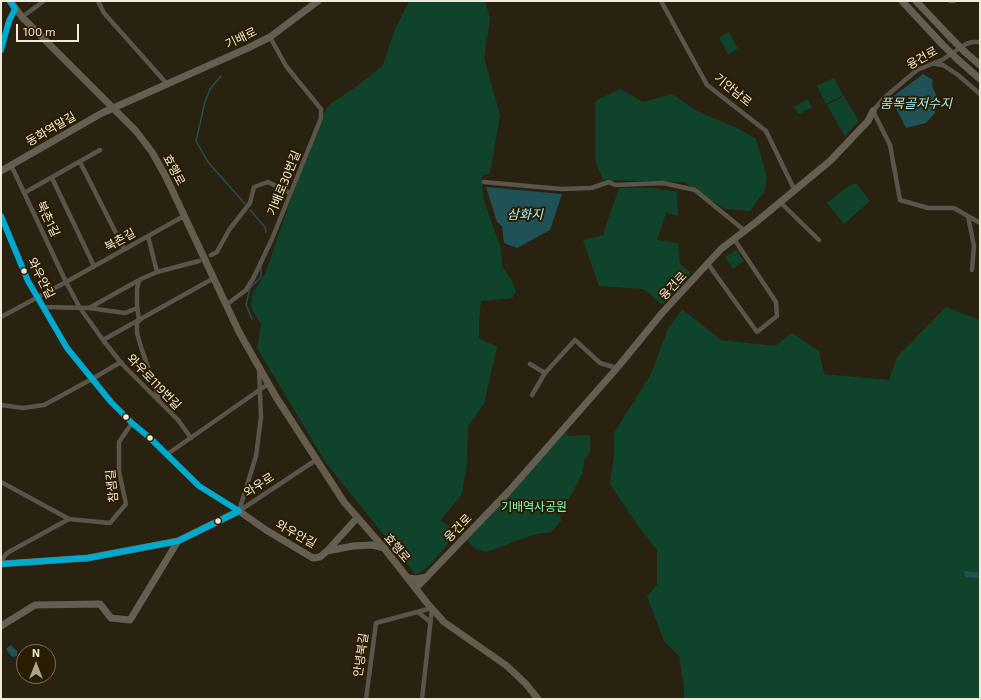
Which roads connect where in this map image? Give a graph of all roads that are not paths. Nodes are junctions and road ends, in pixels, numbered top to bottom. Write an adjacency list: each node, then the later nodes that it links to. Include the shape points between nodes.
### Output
1 (10, 1): 10 (main road, 효행로)
2 (44, 1): 11 (street)
3 (98, 1): 18 (street, via 104,13)
4 (318, 1): 12 (street, 기배로)
5 (661, 1): 28 (street, 기안남로, via 707,85 766,131)
6 (902, 1): 17 (street, bridge, via 941,43)
7 (916, 1): 16 (street, bridge)
8 (950, 1): 9 (street)
9 (954, 1)
10 (15, 9): 11 (main road, 효행로); 14 (street)
11 (22, 17): 20 (main road, 효행로)
12 (270, 37): 18 (street, 기배로); 30 (street, 기배로30번길, via 286,66 321,109 321,118)
13 (980, 42): 15 (street, 융건로, via 966,44)
14 (1, 50)
15 (933, 63): 19 (street, via 944,65); 21 (street, 융건로, via 912,75 884,98)
16 (980, 65)
17 (980, 79)
18 (168, 85): 20 (street, 기배로)
19 (980, 94)
20 (112, 108): 24 (street, 동화역말길); 33 (main road, 효행로, via 136,131 152,152)
21 (873, 111): 28 (street, 융건로, via 868,120 830,161); 34 (street, via 890,145 900,200 928,208 954,208)
22 (100, 150): 23 (street)
23 (80, 162): 26 (street); 40 (street)
24 (11, 165): 25 (street, 동화역말길); 29 (street, 북촌1길)
25 (1, 171)
26 (52, 178): 29 (street); 44 (street)
27 (484, 182): 36 (street, via 561,189 591,188 609,182 615,185 662,183 695,190)
28 (795, 191): 31 (street, 융건로)
29 (24, 193): 49 (street, 북촌1길)
30 (290, 193): 41 (street, via 268,182 254,187 250,203 229,230 217,252); 51 (street, 기배로30번길, via 254,277 246,290)
31 (780, 203): 36 (street, 융건로); 39 (street)
32 (1, 216): 50 (street, 와우안길)
33 (184, 216): 37 (street, 북촌길); 47 (main road, 효행로)
34 (968, 216): 35 (street); 45 (street, via 974,246)
35 (980, 224)
36 (745, 231): 38 (street, 융건로)
37 (148, 236): 40 (street, 북촌길); 46 (street)
38 (734, 239): 43 (street, 융건로); 43 (street, via 776,302 777,316 757,332)
39 (819, 240)
40 (124, 249): 44 (street, 북촌길)
41 (210, 255)
42 (198, 261): 46 (street)
43 (708, 264): 62 (street, 융건로)
44 (94, 266): 49 (street, 북촌길)
45 (972, 270)
46 (158, 272): 48 (street)
47 (214, 278): 51 (main road, 효행로); 57 (street)
48 (140, 280): 54 (street); 55 (street)
49 (66, 282): 50 (street, 북촌길); 53 (street, 와우로119번길)
50 (37, 297): 52 (street, 와우안길); 56 (street, 북촌길)
51 (226, 305): 61 (main road, 효행로)
52 (43, 307): 53 (street); 64 (street, 와우안길, via 67,348)
53 (80, 308): 54 (street); 58 (street, 와우로119번길)
54 (89, 308): 55 (street, via 125,313)
55 (137, 308): 57 (street)
56 (1, 317)
57 (138, 322): 58 (street); 68 (street, via 141,347)
58 (102, 340): 59 (street, 와우로119번길)
59 (121, 362): 64 (street); 68 (street, 와우로119번길)
60 (530, 364): 63 (street)
61 (259, 368): 65 (main road, 효행로); 66 (street)
62 (617, 368): 63 (street, via 600,362 575,340); 82 (street, 융건로, via 509,491)
63 (545, 373): 67 (street)
64 (92, 379): 69 (street, via 44,405 23,408); 70 (street, 와우안길)
65 (268, 384): 66 (street); 73 (main road, 효행로)
66 (260, 390): 71 (street); 75 (street, via 261,417 256,456)
67 (532, 395)
68 (160, 401): 71 (street, 와우로119번길)
69 (1, 405)
70 (132, 423): 72 (street, 와우안길); 77 (street, 참샘길, via 119,442 120,472 126,504 110,523)
71 (191, 438): 72 (street)
72 (166, 455): 75 (street, 와우안길, via 199,486)
73 (316, 460): 75 (street, 와우로); 76 (main road, 효행로)
74 (1, 482): 77 (street, 참샘길)
75 (238, 511): 78 (street, 와우로); 80 (street, 와우안길, via 313,558 320,557)
76 (357, 518): 79 (main road, 효행로); 80 (street, 와우안길)
77 (69, 519): 81 (street, via 7,553)
78 (178, 541): 81 (street, 와우로, via 88,558); 88 (street, via 130,620 111,618 100,604 35,605)
79 (384, 548): 80 (street, via 372,545 353,546); 83 (main road, 효행로)
80 (327, 551)
81 (1, 562)
82 (427, 577): 83 (street); 84 (street, 융건로)
83 (408, 578): 84 (main road, 효행로)
84 (416, 588): 85 (main road, 효행로)
85 (432, 608): 86 (street, 안녕북길); 87 (street); 91 (main road, 효행로, via 444,622 506,666)
86 (418, 612): 87 (street); 89 (street, 안녕북길, via 376,623)
87 (430, 622): 90 (street)
88 (2, 625)
89 (366, 699)
90 (422, 699)
91 (538, 699)

